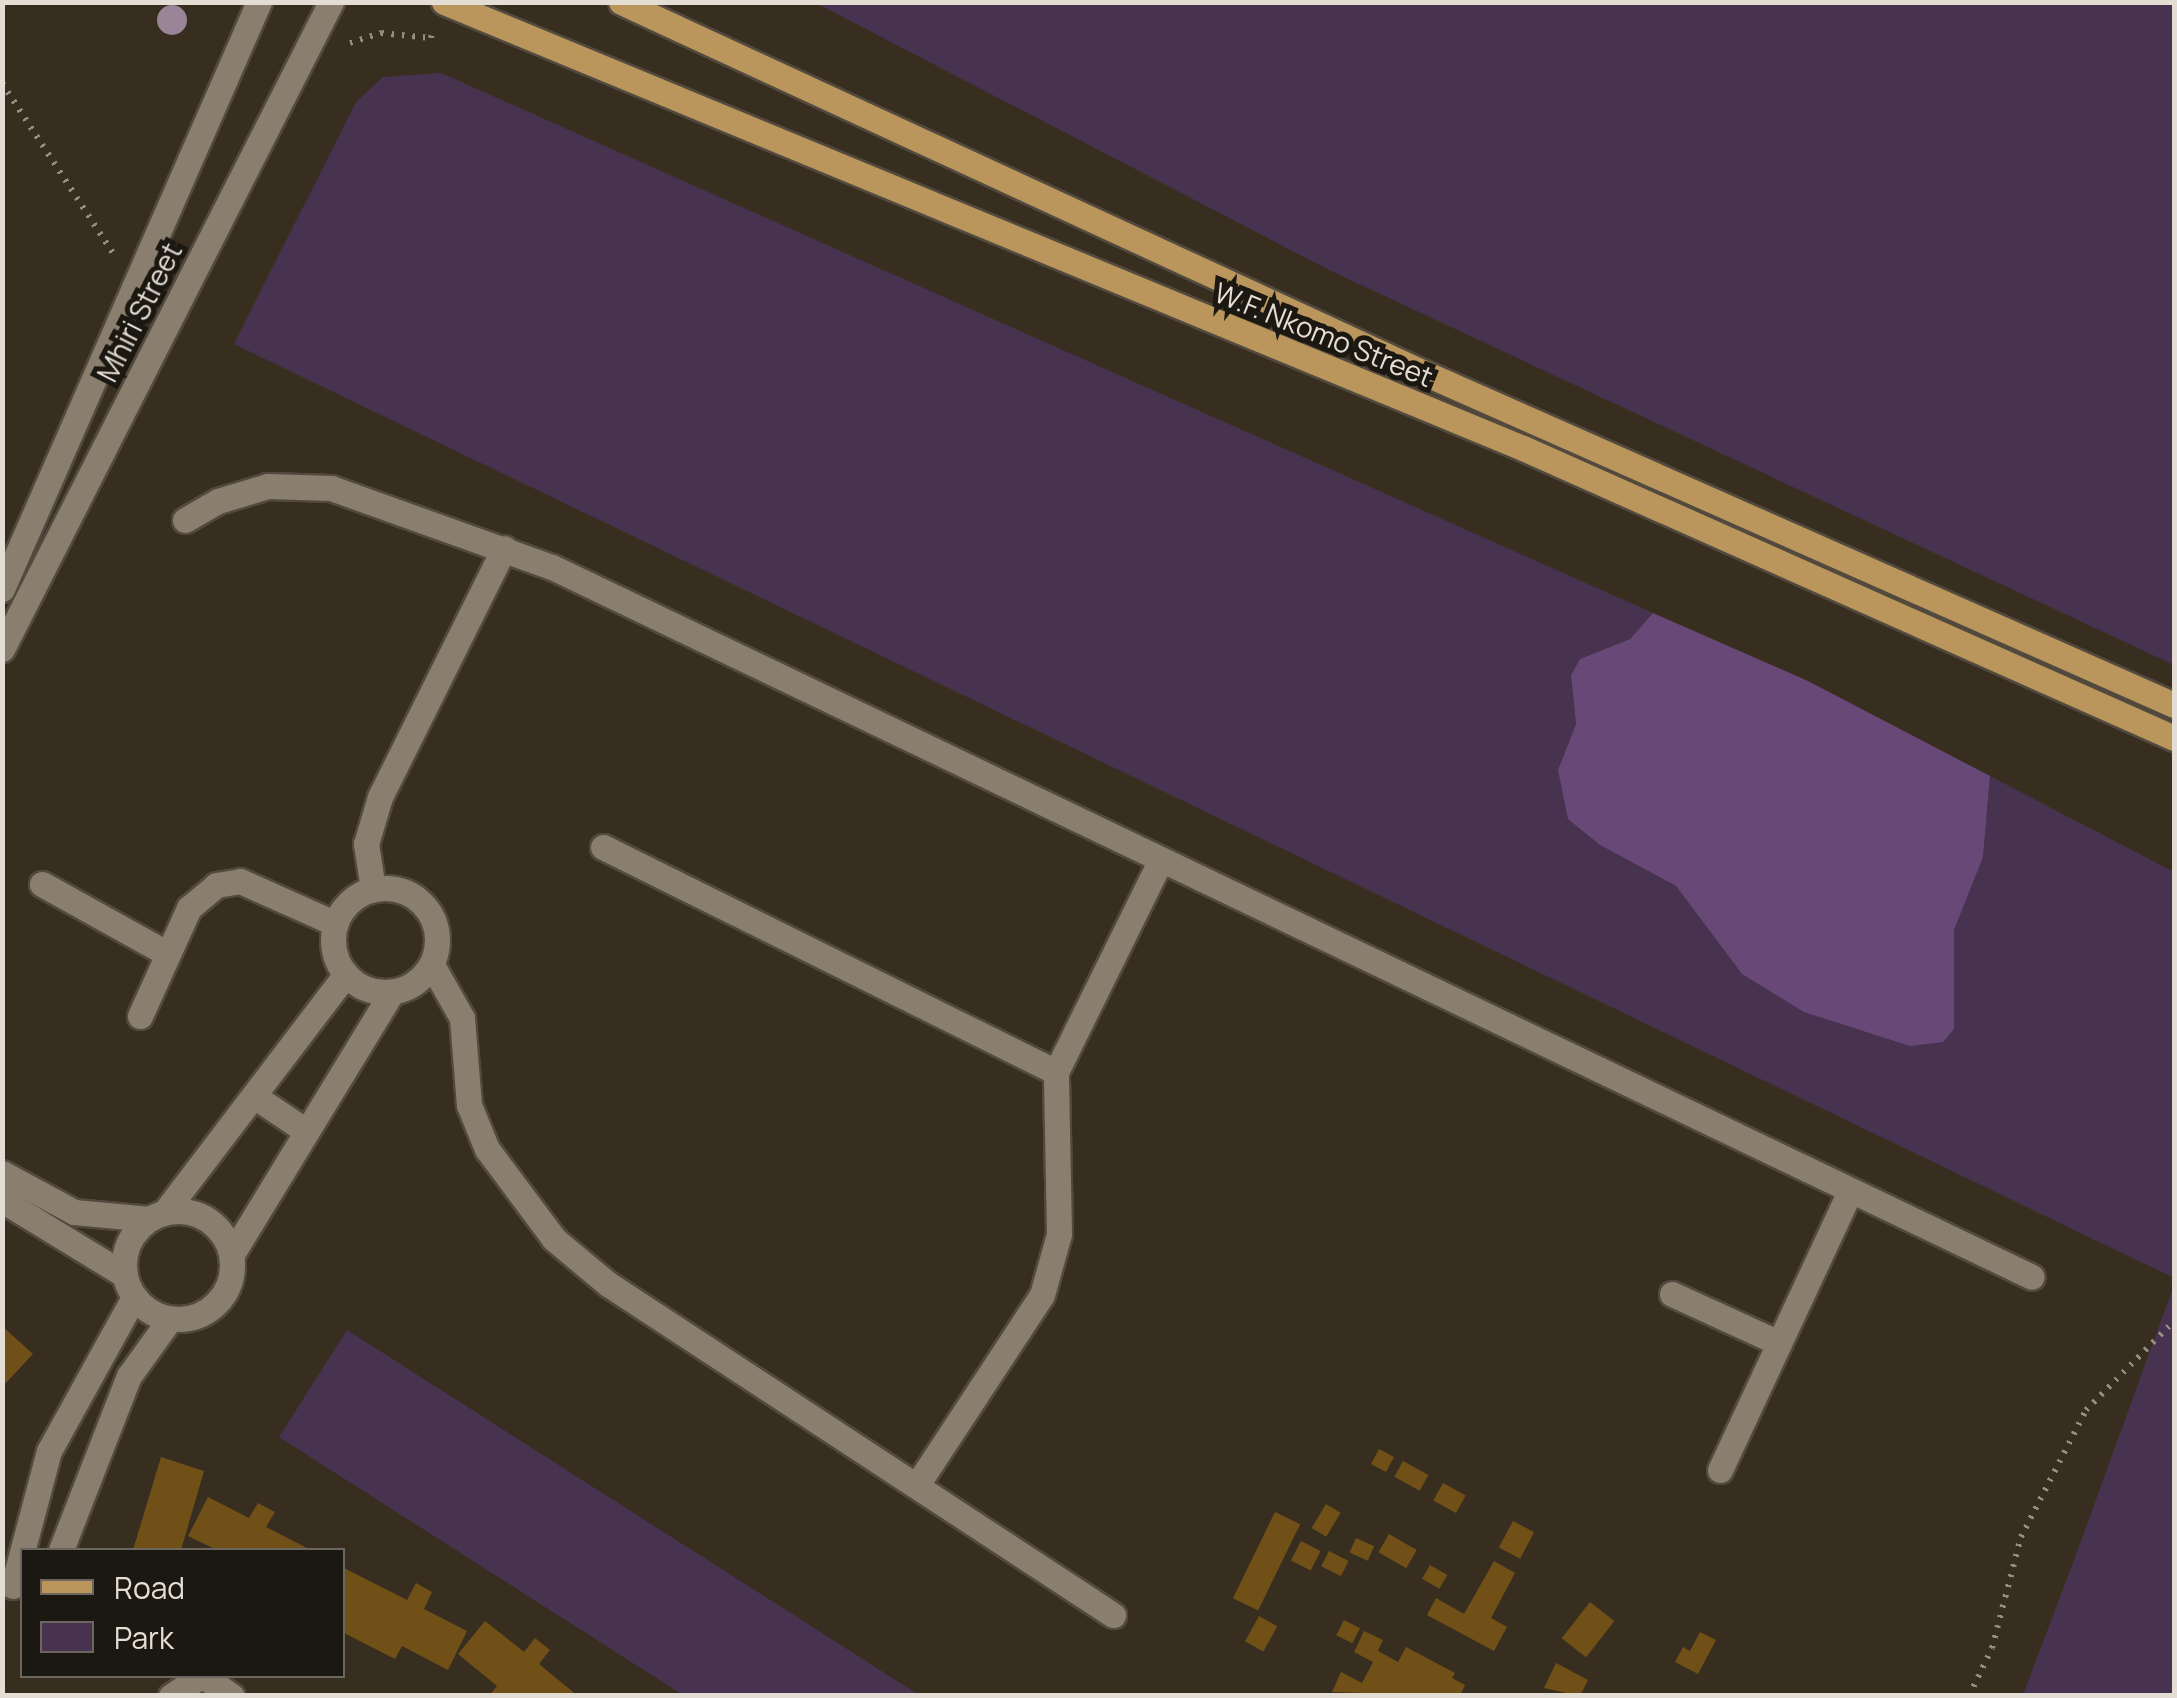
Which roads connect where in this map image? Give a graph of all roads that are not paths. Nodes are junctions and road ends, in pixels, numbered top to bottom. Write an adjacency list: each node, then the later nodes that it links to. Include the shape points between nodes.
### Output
1 (259, 2): 7 (street, Mhiri Street)
2 (331, 2): 8 (street, Mhiri Street)
3 (621, 2): 9 (main road, W.F. Nkomo Street, via 1404,364)
4 (439, 11): 10 (main road, W.F. Nkomo Street, via 1523,448)
5 (186, 520): 6 (street, via 218,501 268,486 331,488)
6 (504, 548): 12 (street); 14 (street, via 380,797 366,844)
7 (2, 589)
8 (2, 650)
9 (2174, 706)
10 (2174, 738)
11 (602, 847): 21 (street)
12 (1160, 862): 21 (street); 25 (street)
13 (42, 884): 16 (street)
14 (373, 888): 15 (street, via 356,896); 17 (street, via 391,888 422,903 436,932)
15 (334, 924): 16 (street, via 240,881 216,885 188,908); 18 (street, via 336,959)
16 (168, 954): 20 (street)
17 (432, 965): 19 (street, via 422,979); 37 (street, via 462,1018 469,1106 487,1149 554,1239 608,1284)
18 (345, 975): 19 (street, via 375,992); 22 (street)
19 (392, 992): 23 (street)
20 (140, 1016)
21 (1056, 1072): 37 (street, via 1054,1263 1042,1294)
22 (254, 1096): 23 (street); 27 (street)
23 (306, 1131): 28 (street)
24 (2, 1172): 27 (street, via 74,1212)
25 (1850, 1191): 29 (street); 33 (street)
26 (2, 1200): 30 (street)
27 (157, 1216): 28 (street, via 182,1211 214,1224); 30 (street, via 128,1242)
28 (232, 1254): 32 (street, via 228,1288 218,1302 204,1313)
29 (2032, 1277)
30 (130, 1286): 32 (street); 34 (street)
31 (1672, 1294): 33 (street)
32 (170, 1320): 35 (street, via 128,1376)
33 (1779, 1344): 36 (street)
34 (77, 1400): 35 (street); 38 (street, via 49,1452)
35 (116, 1406): 39 (street)
36 (1720, 1470)
37 (916, 1484): 41 (street)
38 (19, 1542): 40 (street)
39 (62, 1548)
40 (13, 1589)
41 (1113, 1615)
42 (199, 1678): 44 (street)
43 (205, 1678): 45 (street)
44 (171, 1696)
45 (232, 1696)

